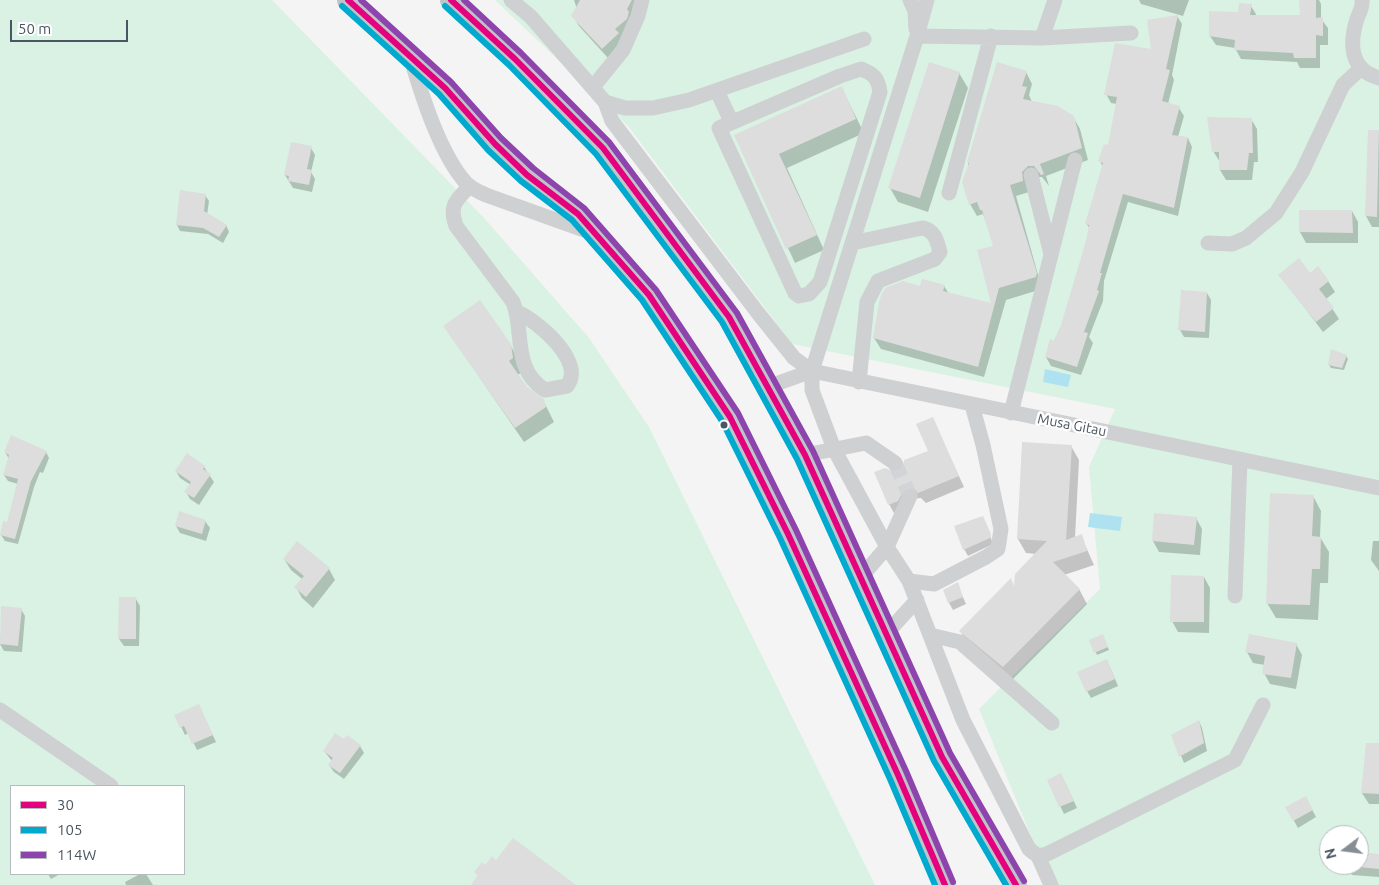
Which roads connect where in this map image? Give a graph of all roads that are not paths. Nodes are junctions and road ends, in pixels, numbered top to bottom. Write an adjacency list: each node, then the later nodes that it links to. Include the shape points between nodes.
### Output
1 (348, 0): 14 (highway)
2 (452, 0): 32 (highway, via 603,148 729,317)
3 (642, 0): 17 (street, via 623,50)
4 (910, 0): 10 (street, via 915,11)
5 (927, 0): 10 (street)
6 (1055, 0): 12 (street)
7 (1362, 0): 15 (street, via 1353,35 1353,52)
8 (518, 2): 17 (street)
9 (1131, 33): 12 (street)
10 (917, 36): 11 (street); 26 (street)
11 (991, 36): 12 (street); 24 (street)
12 (1042, 38)
13 (864, 39): 18 (street)
14 (410, 57): 23 (street, via 438,134 458,172); 25 (highway, via 445,88 527,175 578,214)
15 (1360, 69): 16 (street); 27 (street, via 1343,85 1302,172 1276,213 1246,238 1232,244)
16 (1379, 78)
17 (593, 86): 19 (street)
18 (717, 91): 19 (street, via 665,107 625,108); 20 (street)
19 (605, 102): 30 (street, via 612,121 758,313 794,358)
20 (731, 121): 20 (street, via 719,128 795,293 799,296 808,294 820,282 880,92 878,81 873,74 861,69)
21 (1075, 160): 28 (street)
22 (1031, 175): 28 (street)
23 (470, 186): 25 (street, via 486,195); 29 (street, via 453,206 456,226 514,302)
24 (950, 193)
25 (595, 234): 53 (highway, via 649,295 730,417 792,542)
26 (852, 243): 30 (street); 31 (street, via 922,228 929,229 934,235 940,252 935,258 878,282 867,302)
27 (1208, 243)
28 (1052, 258): 34 (street)
29 (517, 312): 29 (street, via 520,346 534,383 545,390 567,386 571,381 571,369 560,347 528,316)
30 (812, 371): 31 (street, Musa Gitau); 32 (street); 35 (street, via 812,390)
31 (859, 382): 33 (street, Musa Gitau)
32 (767, 387): 36 (highway)
33 (972, 405): 34 (street, Musa Gitau); 43 (street, via 1002,529 998,549 934,584)
34 (1011, 413): 37 (street, Musa Gitau)
35 (834, 449): 36 (street); 38 (street, via 866,443); 41 (street)
36 (805, 455): 42 (highway)
37 (1240, 459): 39 (street, Musa Gitau); 44 (street)
38 (895, 464)
39 (1379, 488)
40 (910, 496): 41 (street)
41 (887, 547): 42 (street); 43 (street)
42 (860, 578): 46 (highway)
43 (909, 581): 45 (street)
44 (1235, 596)
45 (917, 600): 46 (street); 47 (street)
46 (886, 634): 54 (highway, via 942,757)
47 (930, 636): 50 (street, via 960,642); 52 (street, via 963,720 1029,849)
48 (1263, 705): 52 (street, via 1235,760)
49 (0, 710): 51 (street)
50 (1052, 723)
51 (110, 785)
52 (1038, 856): 55 (street)
53 (945, 885)
54 (1016, 885)
55 (1051, 885)

